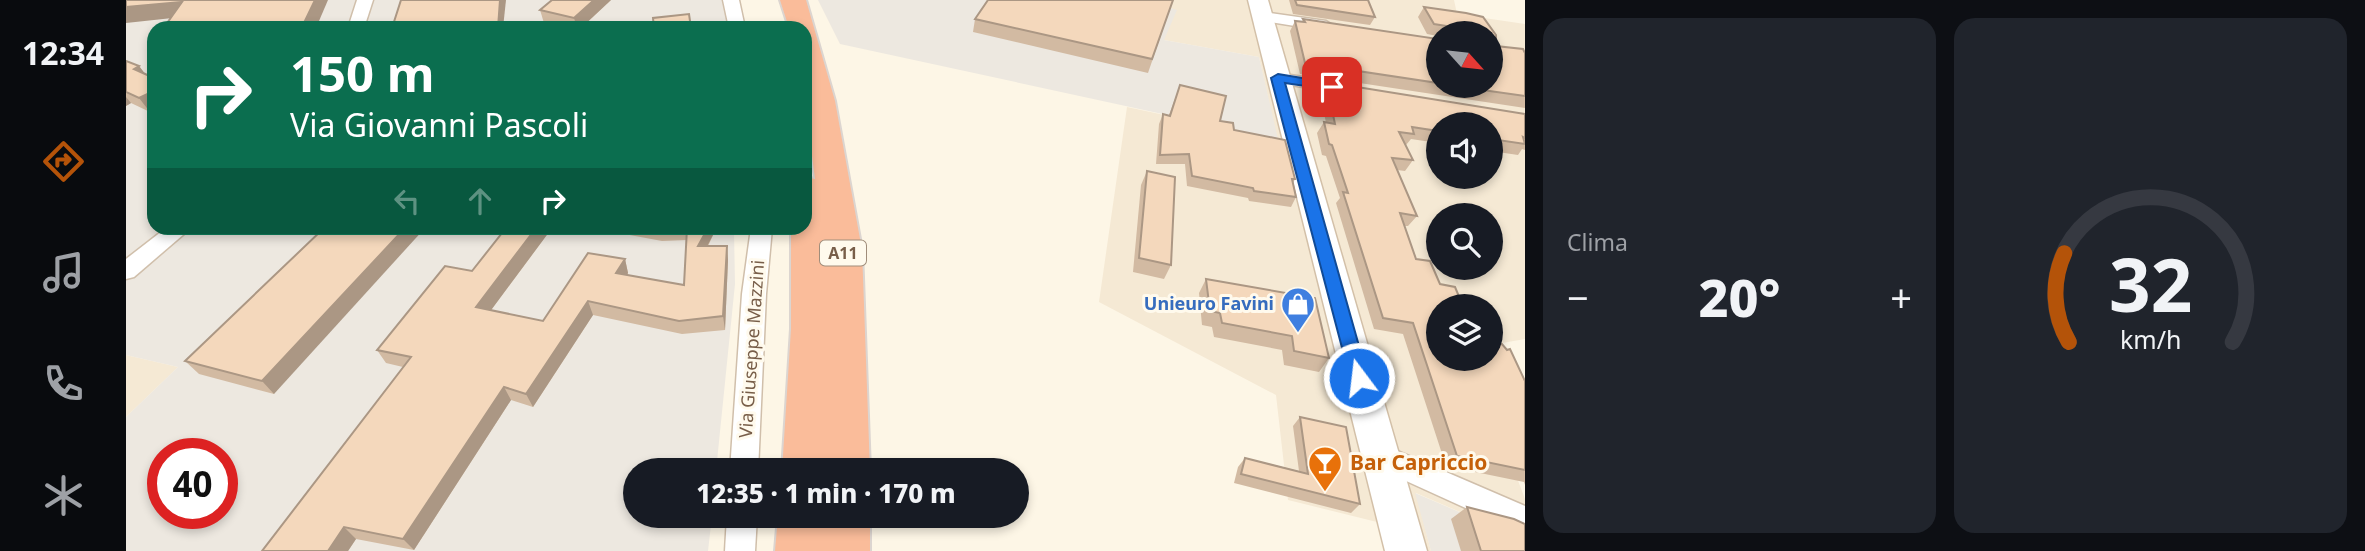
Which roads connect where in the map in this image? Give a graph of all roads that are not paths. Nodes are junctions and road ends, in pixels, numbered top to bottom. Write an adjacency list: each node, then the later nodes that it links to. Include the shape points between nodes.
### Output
1 (365, 0): 6 (street)
2 (731, 0): 7 (street)
3 (770, 0): 8 (highway)
4 (793, 0): 9 (highway)
5 (1261, 8): 10 (street); 12 (street)
6 (358, 21)
7 (736, 21)
8 (775, 21)
9 (800, 21)
10 (1344, 29)
11 (812, 69): 21 (highway, A11, via 843,250)
12 (1278, 78): 13 (street); 18 (street)
13 (1374, 93)
14 (171, 235): 17 (street)
15 (757, 235): 19 (street, Via Giuseppe Mazzini)
16 (808, 235): 20 (highway, A11)
17 (126, 271)
18 (1381, 456): 22 (street); 29 (street)
19 (745, 458)
20 (807, 458)
21 (846, 458)
22 (1525, 521)
23 (741, 528): 26 (street)
24 (802, 528): 27 (highway)
25 (845, 528): 28 (highway)
26 (740, 551)
27 (801, 551)
28 (844, 551)
29 (1406, 551)

